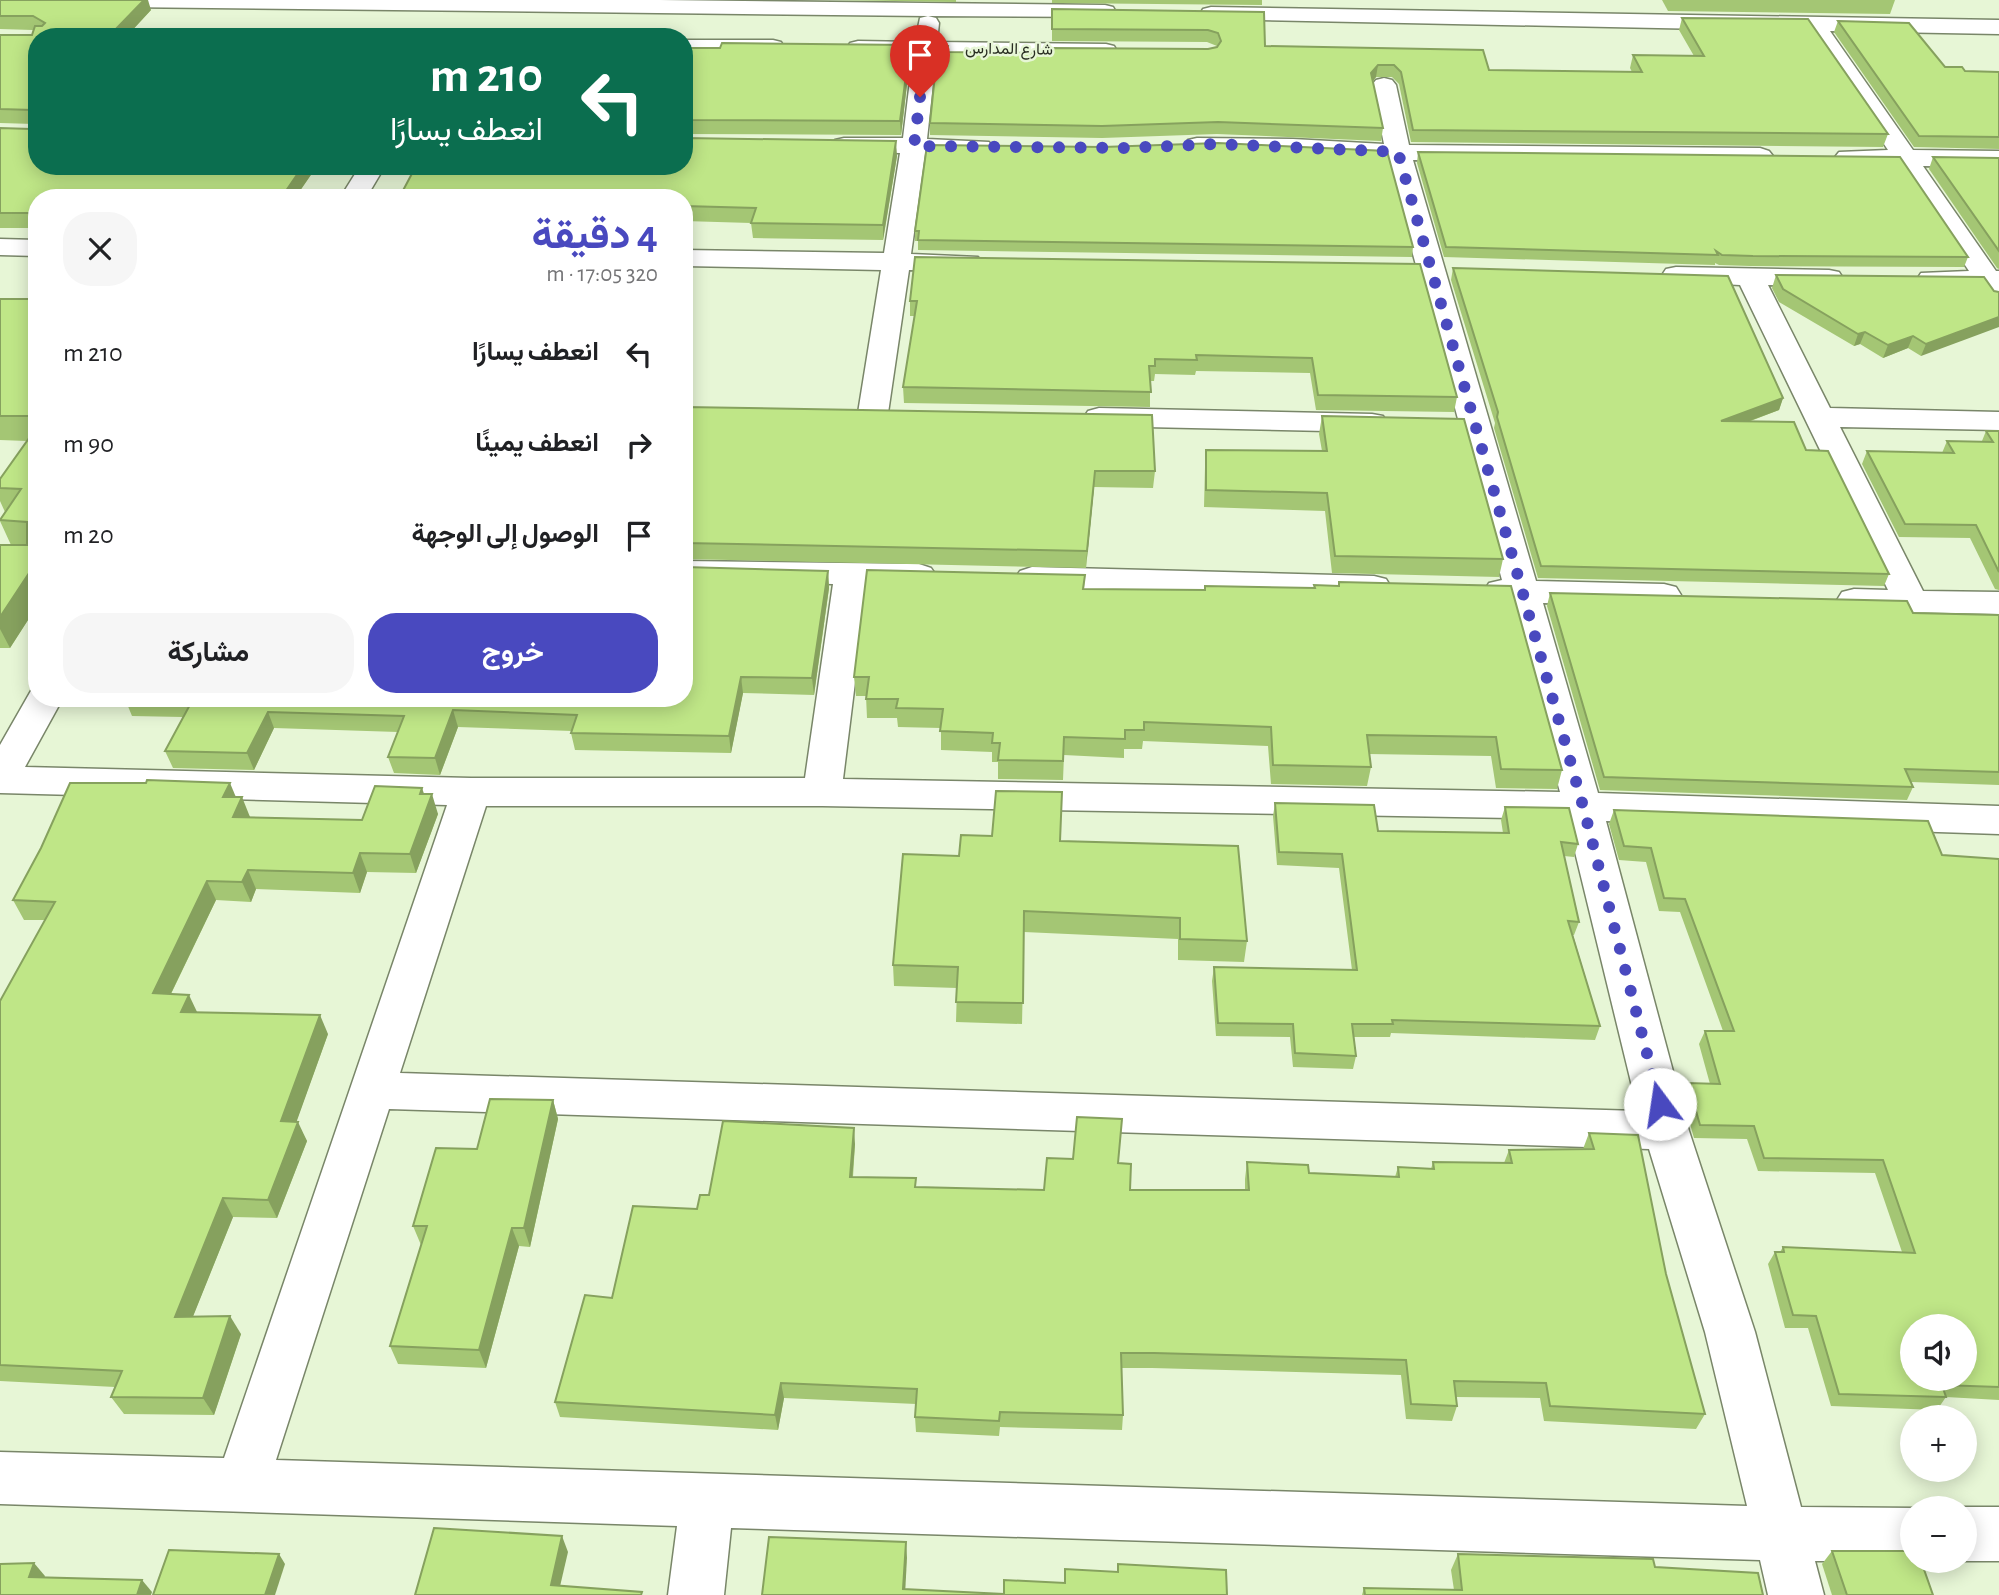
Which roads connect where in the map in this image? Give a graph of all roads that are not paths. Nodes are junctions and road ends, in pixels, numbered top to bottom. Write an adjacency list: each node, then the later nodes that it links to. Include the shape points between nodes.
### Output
1 (121, 0): 2 (street)
2 (180, 0): 3 (street)
3 (930, 10): 4 (street); 11 (street)
4 (1122, 13)
5 (1191, 14): 6 (street)
6 (1813, 22): 7 (street); 21 (street)
7 (1999, 27)
8 (693, 47): 9 (street)
9 (791, 47)
10 (831, 48): 11 (street, شارع المدارس)
11 (925, 48): 12 (street, شارع المدارس); 15 (street)
12 (1127, 51)
13 (1384, 85): 18 (street)
14 (820, 145): 15 (street)
15 (914, 146): 17 (street); 26 (street)
16 (1170, 146): 18 (street)
17 (1008, 147)
18 (1398, 152): 19 (street); 44 (street, via 1433,268 1464,425)
19 (1783, 156)
20 (1824, 157): 21 (street)
21 (1906, 158): 22 (street); 32 (street)
22 (1999, 159)
23 (0, 247): 24 (street)
24 (28, 248)
25 (693, 258): 26 (street)
26 (895, 262): 27 (street); 33 (street)
27 (990, 263)
28 (1654, 275): 29 (street)
29 (1750, 277): 30 (street); 35 (street)
30 (1856, 278)
31 (1909, 279): 32 (street)
32 (1996, 284)
33 (873, 413)
34 (1066, 416): 37 (street)
35 (1821, 417): 36 (street); 47 (street)
36 (1999, 421)
37 (1395, 424)
38 (693, 571): 39 (street)
39 (851, 574): 40 (street); 52 (street)
40 (948, 576)
41 (1004, 577): 42 (street)
42 (1402, 588)
43 (1469, 590): 44 (street)
44 (1523, 592): 45 (street); 53 (street)
45 (1689, 596)
46 (1828, 599): 47 (street)
47 (1911, 601): 48 (street)
48 (1999, 603)
49 (40, 707): 50 (street)
50 (0, 779): 51 (street)
51 (471, 792): 52 (street); 55 (street)
52 (822, 792): 53 (street)
53 (1583, 806): 54 (street); 56 (street)
54 (1999, 820)
55 (372, 1090): 56 (street); 58 (street)
56 (1666, 1131): 60 (street, via 1730,1332)
57 (0, 1478): 58 (street)
58 (242, 1484): 59 (street)
59 (707, 1501): 60 (street); 64 (street)
60 (1779, 1534): 61 (street); 65 (street)
61 (1900, 1534)
62 (1977, 1534): 63 (street)
63 (1999, 1534)
64 (696, 1595)
65 (1796, 1595)

